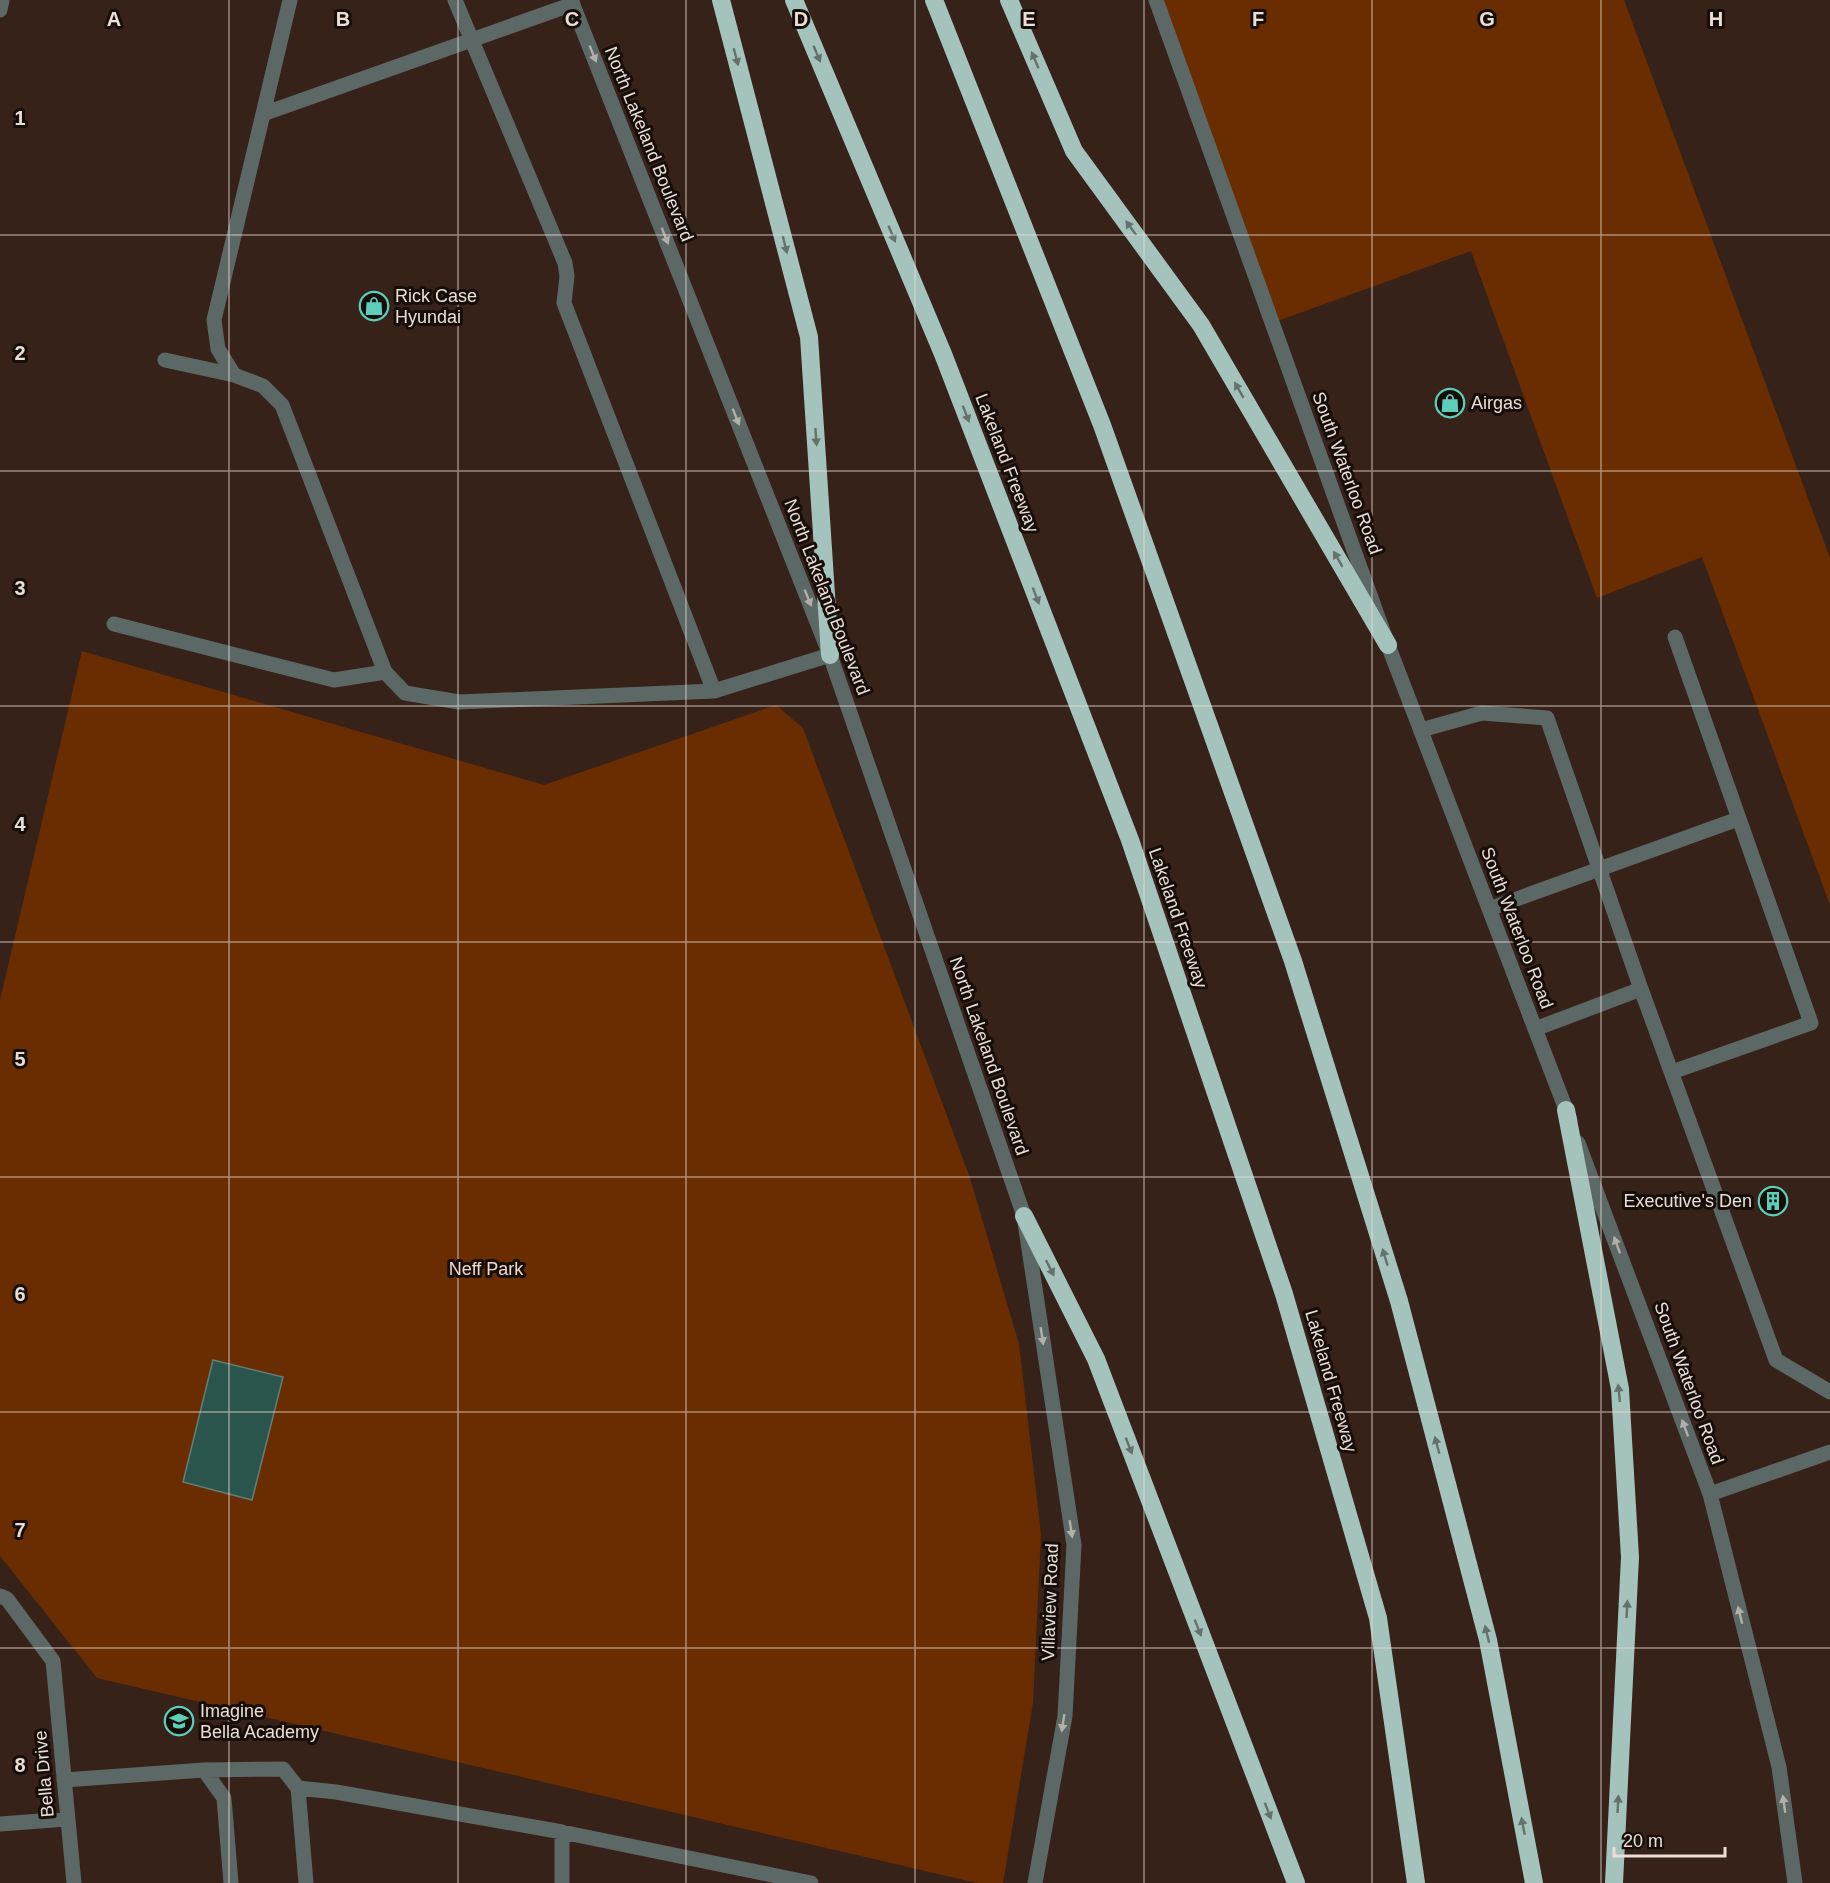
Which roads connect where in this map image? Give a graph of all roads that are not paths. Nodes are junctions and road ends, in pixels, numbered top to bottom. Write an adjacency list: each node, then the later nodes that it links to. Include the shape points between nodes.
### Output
1 (2, 0): 10 (street)
2 (290, 0): 12 (street)
3 (455, 0): 11 (street)
4 (722, 0): 18 (highway, one-way to 18, via 809,337)
5 (794, 0): 47 (highway, Lakeland Freeway, one-way to 47, via 943,354 1121,818 1284,1294 1378,1618)
6 (934, 0): 48 (highway, one-way to 6, via 1488,1640 1399,1301 1296,972 1102,425)
7 (1009, 0): 17 (highway, one-way to 7, via 1201,325 1074,151)
8 (1156, 0): 17 (street, South Waterloo Road)
9 (572, 2): 11 (street); 18 (street, North Lakeland Boulevard, one-way to 18)
10 (0, 10)
11 (473, 38): 12 (street); 20 (street, via 565,263 564,303)
12 (263, 114): 14 (street, via 214,320 218,349)
13 (165, 360): 14 (street)
14 (234, 375): 19 (street, via 263,386 282,405)
15 (114, 624): 19 (street, via 334,680)
16 (1675, 637): 22 (street)
17 (1389, 645): 21 (street, South Waterloo Road)
18 (831, 655): 20 (street); 29 (street, North Lakeland Boulevard)
19 (385, 672): 20 (street, via 405,693 459,702)
20 (714, 691)
21 (1421, 730): 23 (street, via 1482,713 1547,718); 24 (street, South Waterloo Road)
22 (1738, 819): 23 (street); 27 (street, via 1811,1023)
23 (1601, 867): 24 (street); 25 (street)
24 (1489, 909): 26 (street, South Waterloo Road)
25 (1641, 989): 26 (street); 27 (street)
26 (1535, 1029): 28 (street, South Waterloo Road)
27 (1672, 1072): 30 (street, via 1776,1360)
28 (1566, 1110): 32 (street, South Waterloo Road, one-way to 28); 49 (highway, one-way to 28, via 1630,1557 1620,1389)
29 (1024, 1216): 45 (street, Villaview Road, one-way to 45, via 1074,1545 1065,1716); 46 (highway, one-way to 46, via 1096,1359)
30 (1830, 1392)
31 (1830, 1452): 32 (street)
32 (1710, 1494): 50 (street, South Waterloo Road, one-way to 32, via 1779,1767)
33 (0, 1596): 35 (street, Bella Drive, via 7,1599 52,1661)
34 (204, 1770): 35 (street); 36 (street, via 283,1768); 41 (street, via 224,1798)
35 (64, 1780): 37 (street, Bella Drive)
36 (298, 1788): 39 (street); 42 (street)
37 (68, 1819): 38 (street); 40 (street, Bella Drive)
38 (0, 1824)
39 (562, 1832): 43 (street); 44 (street)
40 (74, 1883)
41 (231, 1883)
42 (306, 1883)
43 (562, 1883)
44 (811, 1883)
45 (1035, 1883)
46 (1296, 1883)
47 (1416, 1883)
48 (1534, 1883)
49 (1614, 1883)
50 (1796, 1883)

